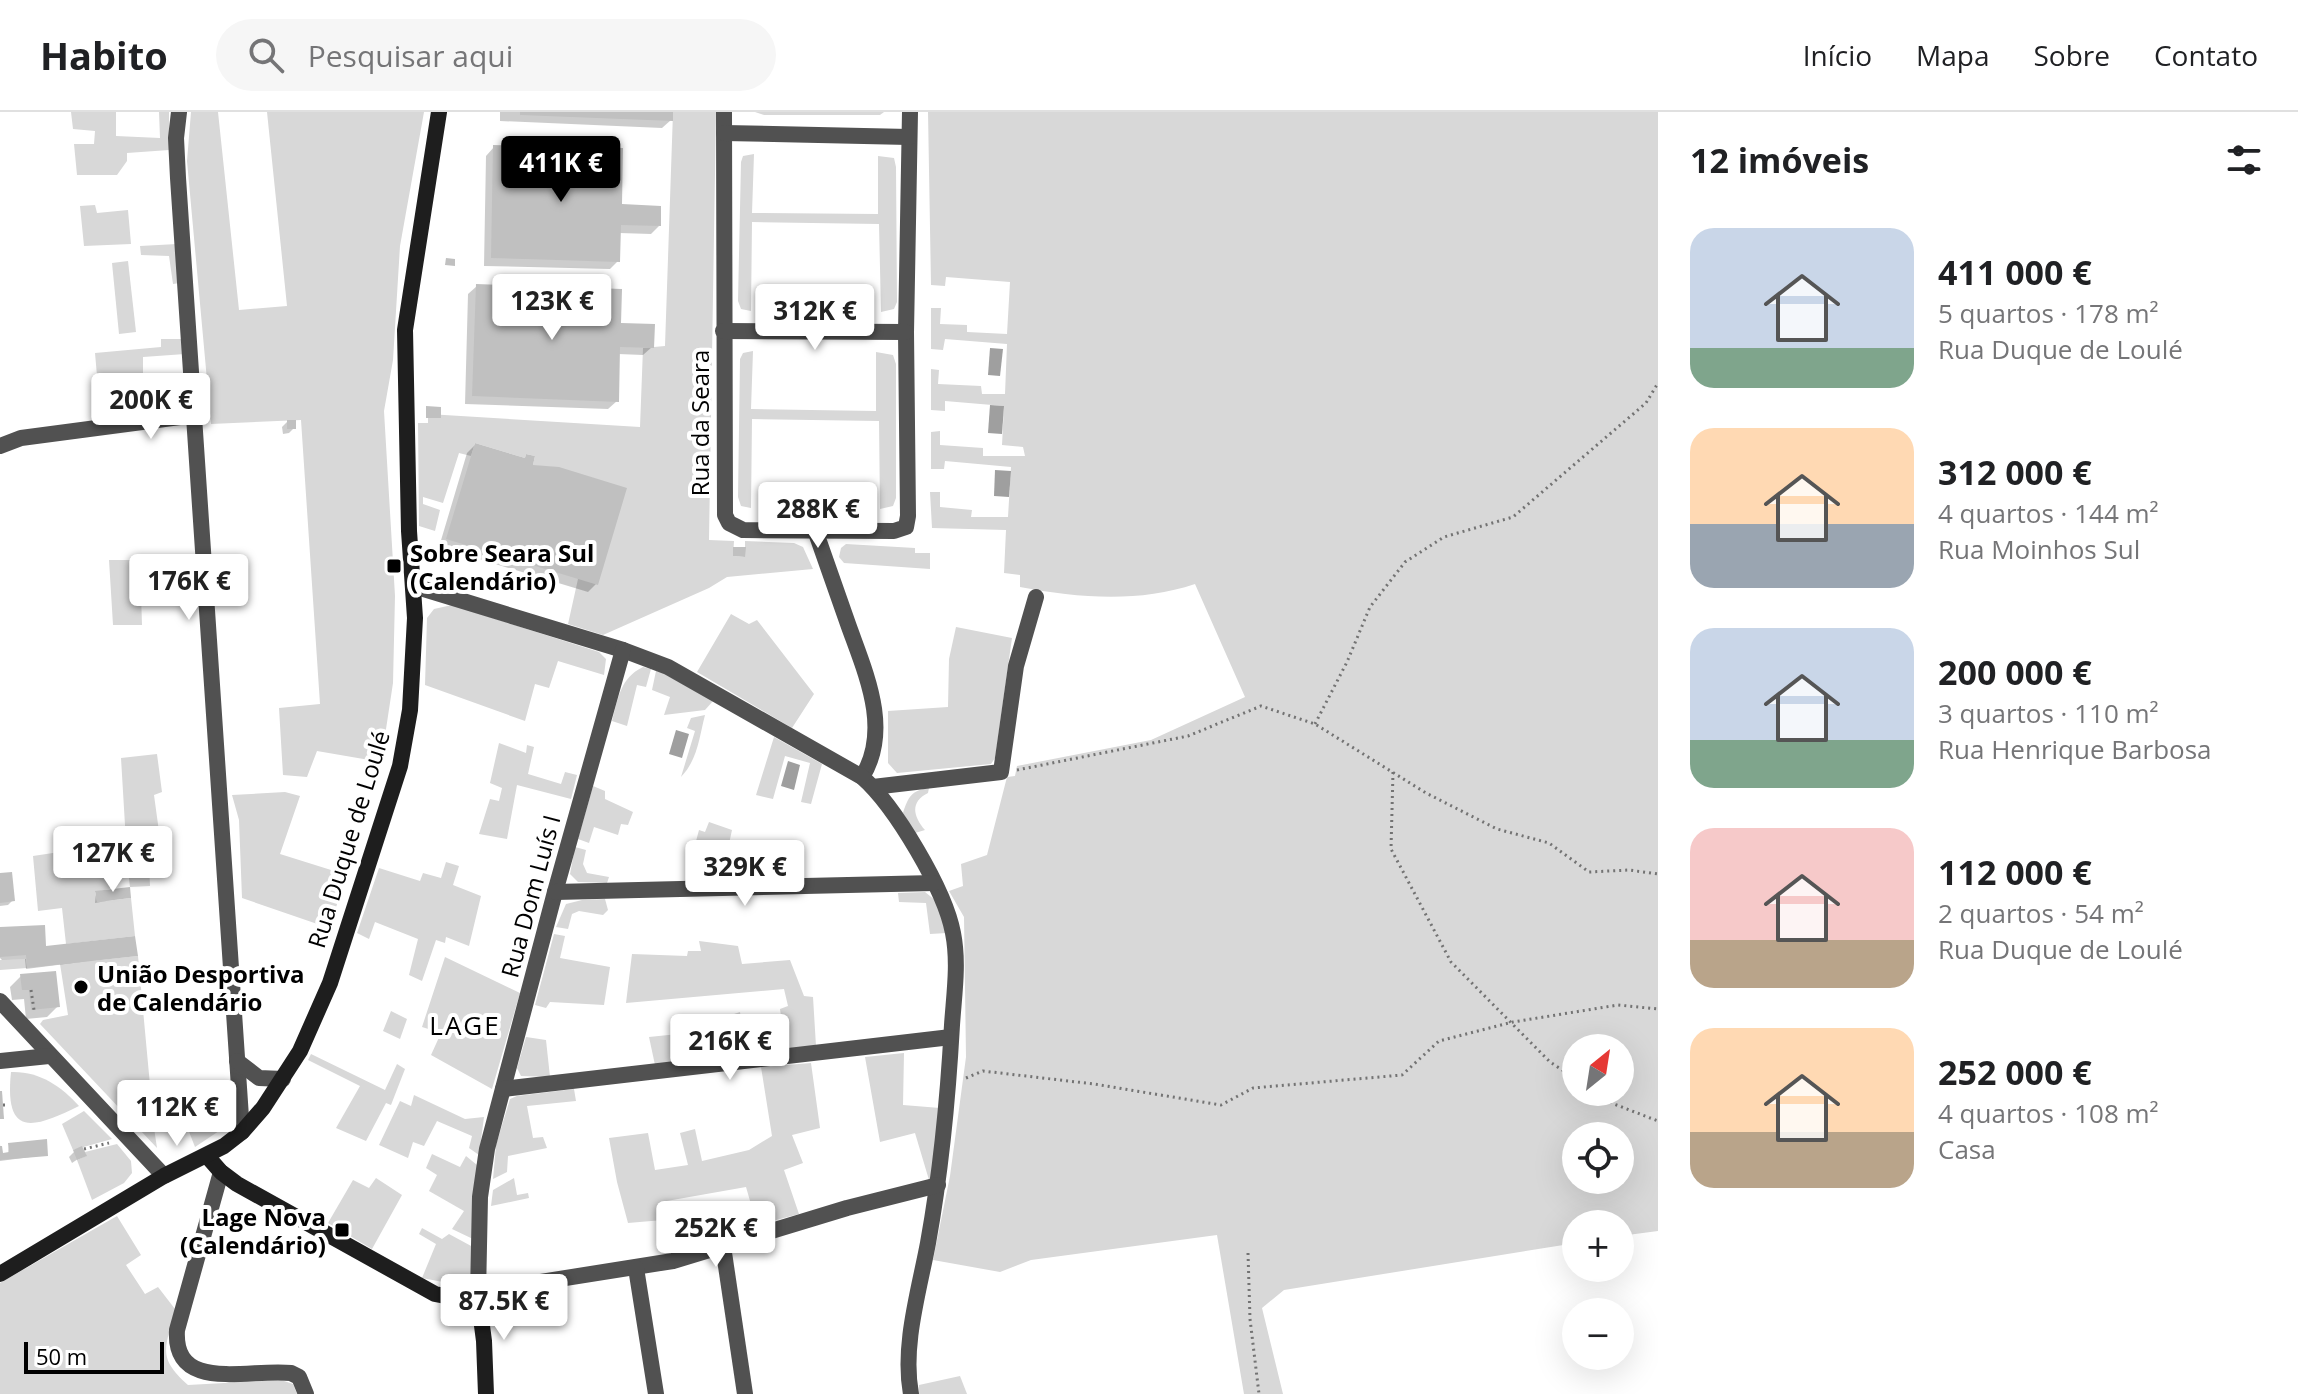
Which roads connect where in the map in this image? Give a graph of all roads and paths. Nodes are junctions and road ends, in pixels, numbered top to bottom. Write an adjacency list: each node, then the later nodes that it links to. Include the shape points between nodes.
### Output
1 (179, 112): 10 (street)
2 (439, 112): 13 (street, Rua Duque de Loulé, via 405,330)
3 (724, 112): 5 (street, Rua da Seara)
4 (910, 112): 6 (street, Rua da Seara)
5 (724, 133): 6 (street); 7 (street, Rua da Seara)
6 (909, 137): 8 (street, Rua da Seara)
7 (723, 331): 8 (street); 12 (street, Rua da Seara, via 725,515 743,530)
8 (906, 332): 12 (street, Rua da Seara, via 906,527)
9 (1658, 383): 16 (path, via 1646,403 1513,517 1444,537 1405,562 1370,607)
10 (195, 415): 11 (street, via 21,438); 33 (street)
11 (0, 446)
12 (815, 530): 17 (street, via 871,690 876,727)
13 (414, 586): 15 (street); 35 (street, Rua Duque de Loulé, via 412,686 400,766 330,983)
14 (1036, 597): 18 (street, via 1016,666)
15 (623, 650): 20 (street, via 668,667); 24 (street, Rua Dom Luís I)
16 (1315, 724): 18 (path, via 1261,706 1188,736); 19 (path)
17 (872, 755): 20 (street); 21 (street, via 881,773)
18 (1001, 772): 21 (street)
19 (1393, 772): 22 (path, via 1497,829 1549,843 1589,872); 29 (path, via 1391,849 1451,962)
20 (868, 782): 21 (street); 23 (street, via 894,814)
21 (896, 784)
22 (1658, 874)
23 (934, 883): 24 (street); 30 (street, via 948,915 956,961)
24 (555, 892): 37 (street, Rua Dom Luís I)
25 (33, 992): 28 (path)
26 (0, 1001): 31 (street)
27 (1658, 1009): 29 (path, via 1618,1005)
28 (39, 1016)
29 (1513, 1022): 34 (path); 36 (path, via 1439,1041 1402,1075 1253,1088 1221,1105 983,1071)
30 (951, 1037): 36 (street); 37 (street)
31 (49, 1056): 32 (street); 45 (street)
32 (0, 1061)
33 (237, 1061): 35 (street, via 259,1078); 40 (street)
34 (1562, 1070)
35 (283, 1079): 40 (street, Rua Duque de Loulé)
36 (948, 1086): 46 (street)
37 (503, 1089): 51 (street, Rua Dom Luís I, via 482,1185)
38 (1619, 1106): 39 (path)
39 (1658, 1121)
40 (242, 1132): 43 (street, Rua Duque de Loulé)
41 (116, 1141): 42 (path)
42 (84, 1149)
43 (207, 1156): 44 (street); 45 (street, Rua Duque de Loulé)
44 (221, 1172): 51 (street, via 435,1294 461,1299); 52 (street, via 177,1330 177,1352 188,1367 207,1374 291,1373 299,1377)
45 (164, 1176): 50 (street, Rua Duque de Loulé)
46 (938, 1185): 47 (street); 56 (street, via 910,1349)
47 (723, 1246): 49 (street); 55 (street)
48 (1248, 1253): 57 (path)
49 (636, 1268): 51 (street); 54 (street)
50 (0, 1274)
51 (478, 1295): 53 (street, Rua Dom Luís I)
52 (306, 1394)
53 (486, 1394)
54 (656, 1394)
55 (745, 1394)
56 (911, 1394)
57 (1259, 1394)

